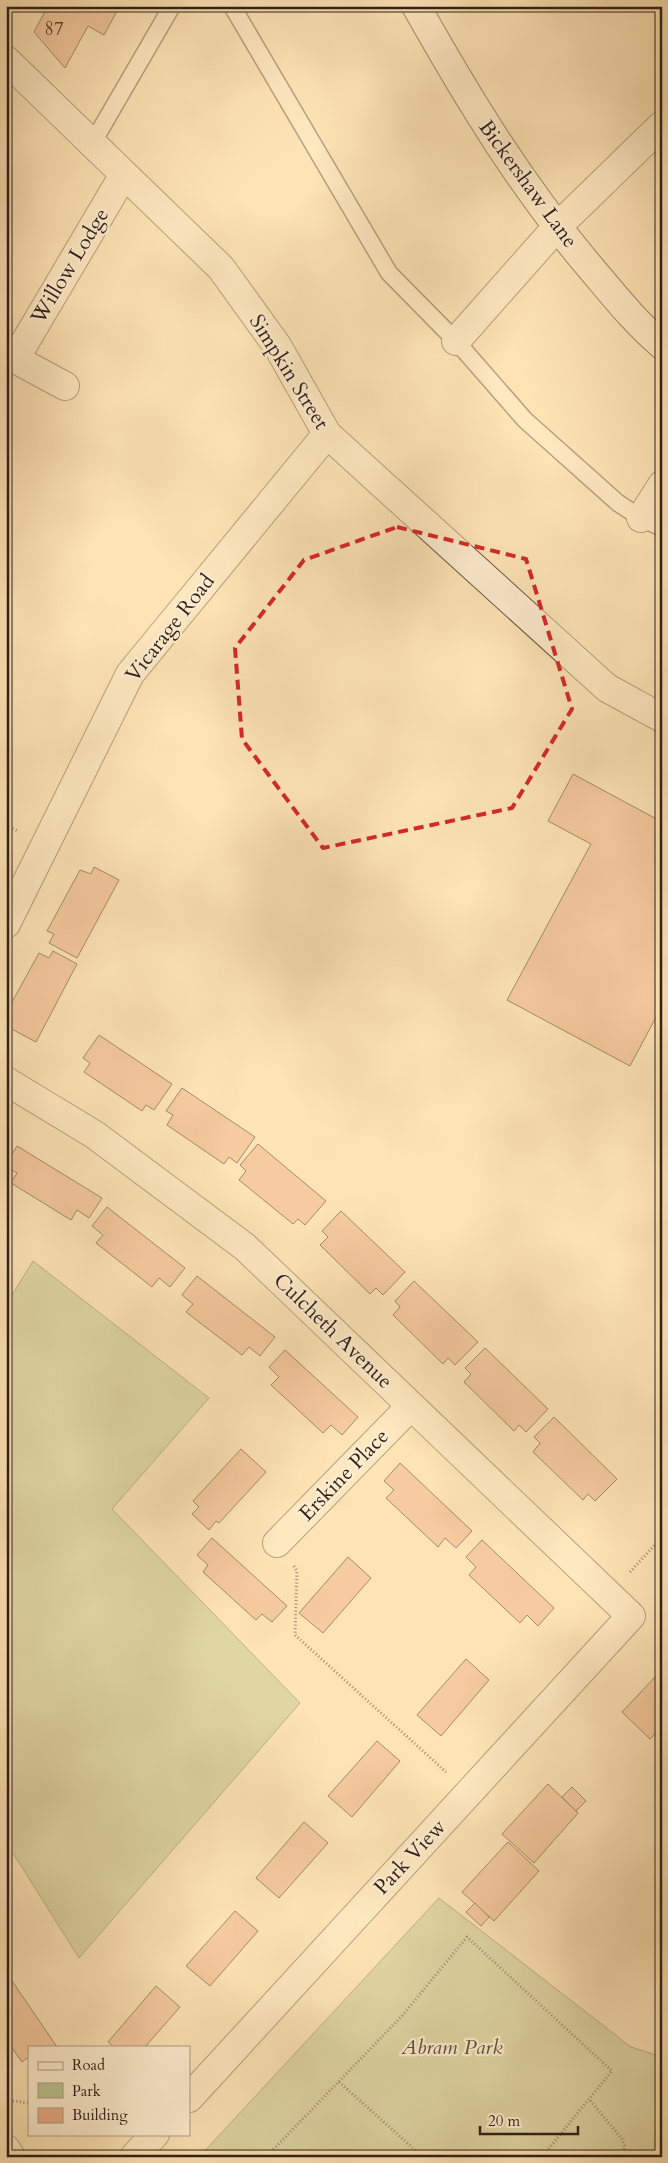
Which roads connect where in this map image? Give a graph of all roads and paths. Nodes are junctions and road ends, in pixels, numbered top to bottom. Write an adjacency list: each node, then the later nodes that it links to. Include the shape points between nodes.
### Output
1 (172, 6): 6 (lane)
2 (232, 6): 10 (lane, via 389,273)
3 (416, 6): 8 (street, Bickershaw Lane, via 488,131)
4 (6, 60): 6 (street, Simpkin Street)
5 (662, 125): 8 (street)
6 (92, 144): 7 (street, Simpkin Street)
7 (124, 176): 11 (street, Willow Lodge, via 15,359); 12 (street, Simpkin Street, via 221,268 278,347)
8 (556, 228): 9 (street, Bickershaw Lane); 10 (street)
9 (659, 337)
10 (456, 341): 14 (lane, via 525,420 618,503)
11 (65, 386)
12 (327, 434): 15 (street, Simpkin Street, via 607,688); 16 (street, Vicarage Road, via 130,674)
13 (662, 485): 14 (street)
14 (651, 523)
15 (662, 718)
16 (6, 924)
17 (6, 1080): 18 (street, Culcheth Avenue, via 95,1135 245,1247)
18 (411, 1406): 20 (street, Erskine Place); 21 (street, Culcheth Avenue)
19 (662, 1537): 21 (path)
20 (277, 1543): 23 (path, via 297,1572 295,1635)
21 (609, 1595): 22 (street, Culcheth Avenue)
22 (631, 1616): 23 (street, Park View)
23 (469, 1793): 25 (street, Park View)
24 (340, 2082): 26 (path, via 402,2016 467,1937 612,2071); 33 (path); 34 (path)
25 (190, 2097)
26 (589, 2099): 35 (path); 36 (path, via 622,2139 625,2146)
27 (6, 2100): 28 (path)
28 (28, 2103)
29 (153, 2136): 32 (street)
30 (6, 2148): 31 (street)
31 (12, 2157)
32 (134, 2157)
33 (266, 2157)
34 (422, 2157)
35 (542, 2157)
36 (621, 2157)

